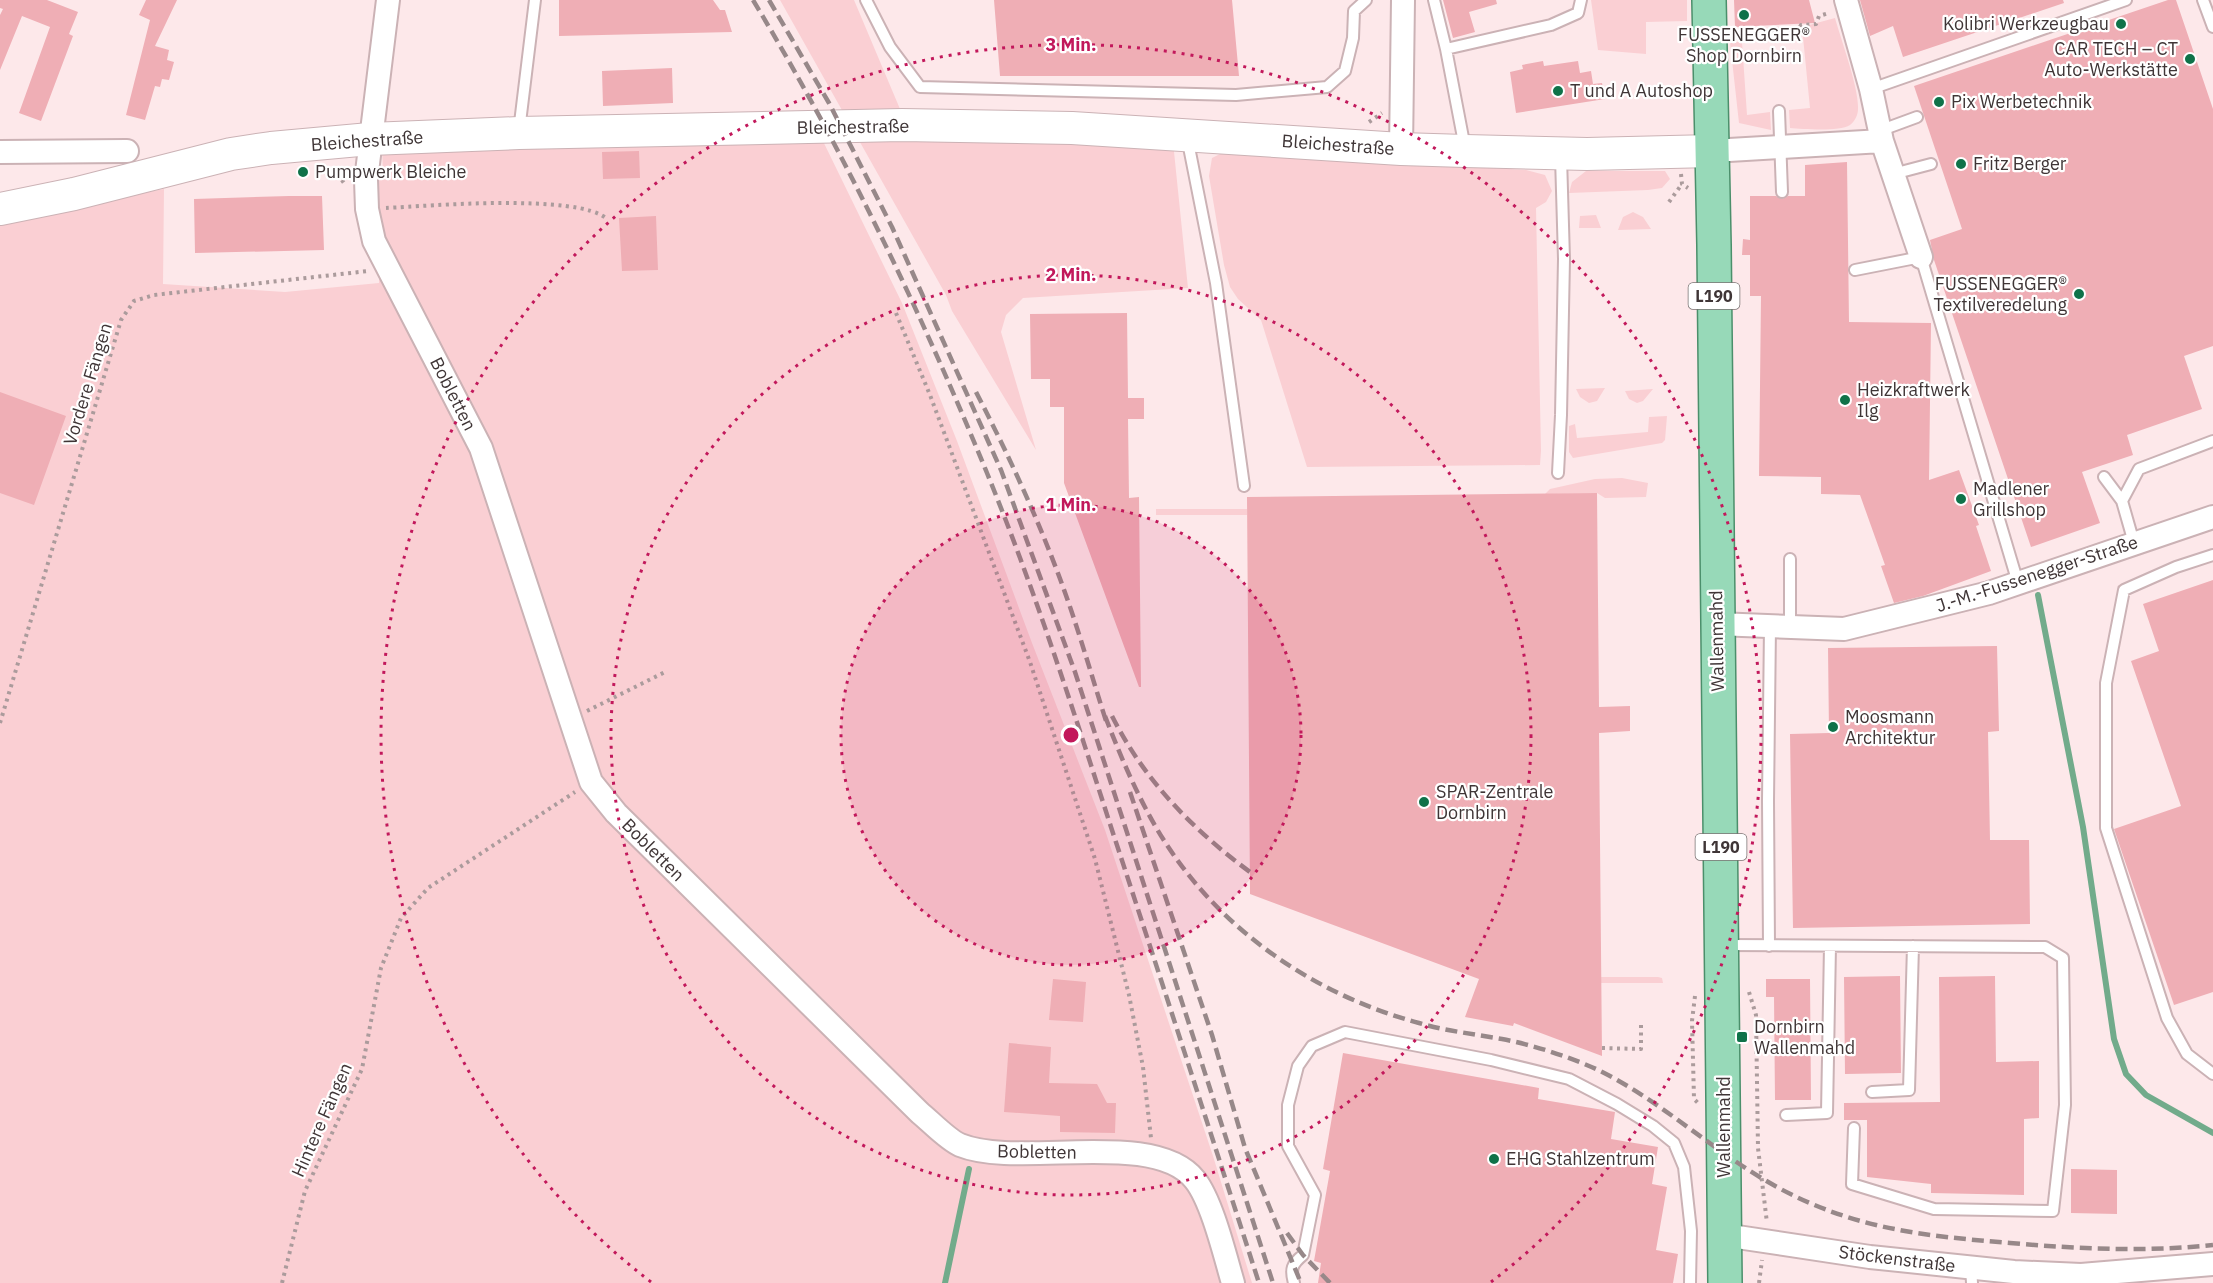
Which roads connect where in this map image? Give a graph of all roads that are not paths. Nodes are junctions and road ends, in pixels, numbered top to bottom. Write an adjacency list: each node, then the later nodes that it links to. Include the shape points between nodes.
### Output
1 (388, 0): 20 (street, Bobletten)
2 (535, 0): 17 (lane)
3 (866, 0): 4 (lane, via 890,47 920,87 1236,95 1327,87 1345,71 1353,38 1354,11)
4 (1366, 0)
5 (1403, 0): 22 (street)
6 (1434, 0): 13 (lane)
7 (1581, 0): 13 (lane, via 1578,13 1551,25)
8 (1709, 0): 25 (main road, Wallenmahd / L190)
9 (2126, 0): 14 (lane)
10 (2203, 0): 12 (lane)
11 (1842, 5): 14 (street)
12 (2213, 27)
13 (1446, 49): 24 (lane)
14 (1871, 89): 19 (street)
15 (1779, 111): 21 (lane)
16 (1917, 117): 19 (lane)
17 (519, 133): 18 (main road, Bleichestraße, via 902,125); 20 (main road, Bleichestraße)
18 (1186, 135): 22 (main road, Bleichestraße); 37 (lane, via 1216,283)
19 (1880, 136): 21 (street); 29 (street)
20 (370, 139): 31 (main road, Bleichestraße, via 231,154); 58 (street, Bobletten, via 367,209 374,241 481,448 591,782 616,813 920,1113 959,1145 994,1152 1138,1154 1168,1160 1194,1178 1205,1194)
21 (1781, 147): 25 (street); 30 (lane)
22 (1401, 149): 24 (main road, Bleichestraße)
23 (127, 151): 26 (street)
24 (1465, 151): 27 (main road, Bleichestraße)
25 (1712, 151): 27 (main road, Bleichestraße); 44 (main road, Wallenmahd / L190)
26 (0, 152)
27 (1561, 154): 35 (lane, via 1564,260)
28 (1931, 164): 29 (lane)
29 (1893, 174): 32 (street)
30 (1782, 192)
31 (0, 209)
32 (1921, 257): 33 (lane); 43 (lane)
33 (1855, 270)
34 (2213, 441): 38 (lane, via 2139,469)
35 (1558, 473)
36 (2104, 477): 38 (lane)
37 (1244, 486)
38 (2122, 501): 40 (lane)
39 (2213, 517): 40 (street, J.-M.-Fussenegger-Straße)
40 (2134, 543): 43 (street, J.-M.-Fussenegger-Straße)
41 (2213, 555): 50 (lane, via 2124,590 2106,683 2106,828 2167,1018 2187,1054)
42 (1790, 559): 45 (lane)
43 (2018, 582): 45 (street, J.-M.-Fussenegger-Straße, via 1989,593 1844,629)
44 (1717, 624): 45 (street, J.-M.-Fussenegger-Straße); 46 (main road, Wallenmahd / L190)
45 (1780, 627): 47 (lane, via 1768,801)
46 (1722, 945): 47 (lane); 54 (main road, Wallenmahd / L190)
47 (1769, 946): 48 (lane)
48 (1830, 946): 49 (lane); 52 (lane, via 1827,1113)
49 (1912, 946): 51 (lane, via 1909,1090); 53 (lane, via 2045,946 2063,958 2065,1105 2053,1211 1934,1209 1852,1184)
50 (2213, 1074)
51 (1872, 1092)
52 (1786, 1115)
53 (1854, 1128)
54 (1724, 1235): 56 (street, Stöckenstraße); 61 (main road, Wallenmahd / L190)
55 (2213, 1264): 57 (street, Stöckenstraße)
56 (1972, 1275): 57 (street, Stöckenstraße)
57 (2081, 1279)
58 (1233, 1283)
59 (1294, 1283): 60 (lane, via 1290,1272 1293,1262 1303,1255 1315,1195 1288,1146 1288,1105 1298,1066 1312,1046 1345,1032 1569,1079 1653,1126 1674,1143 1684,1167 1691,1231)
60 (1690, 1283)
61 (1725, 1283)

